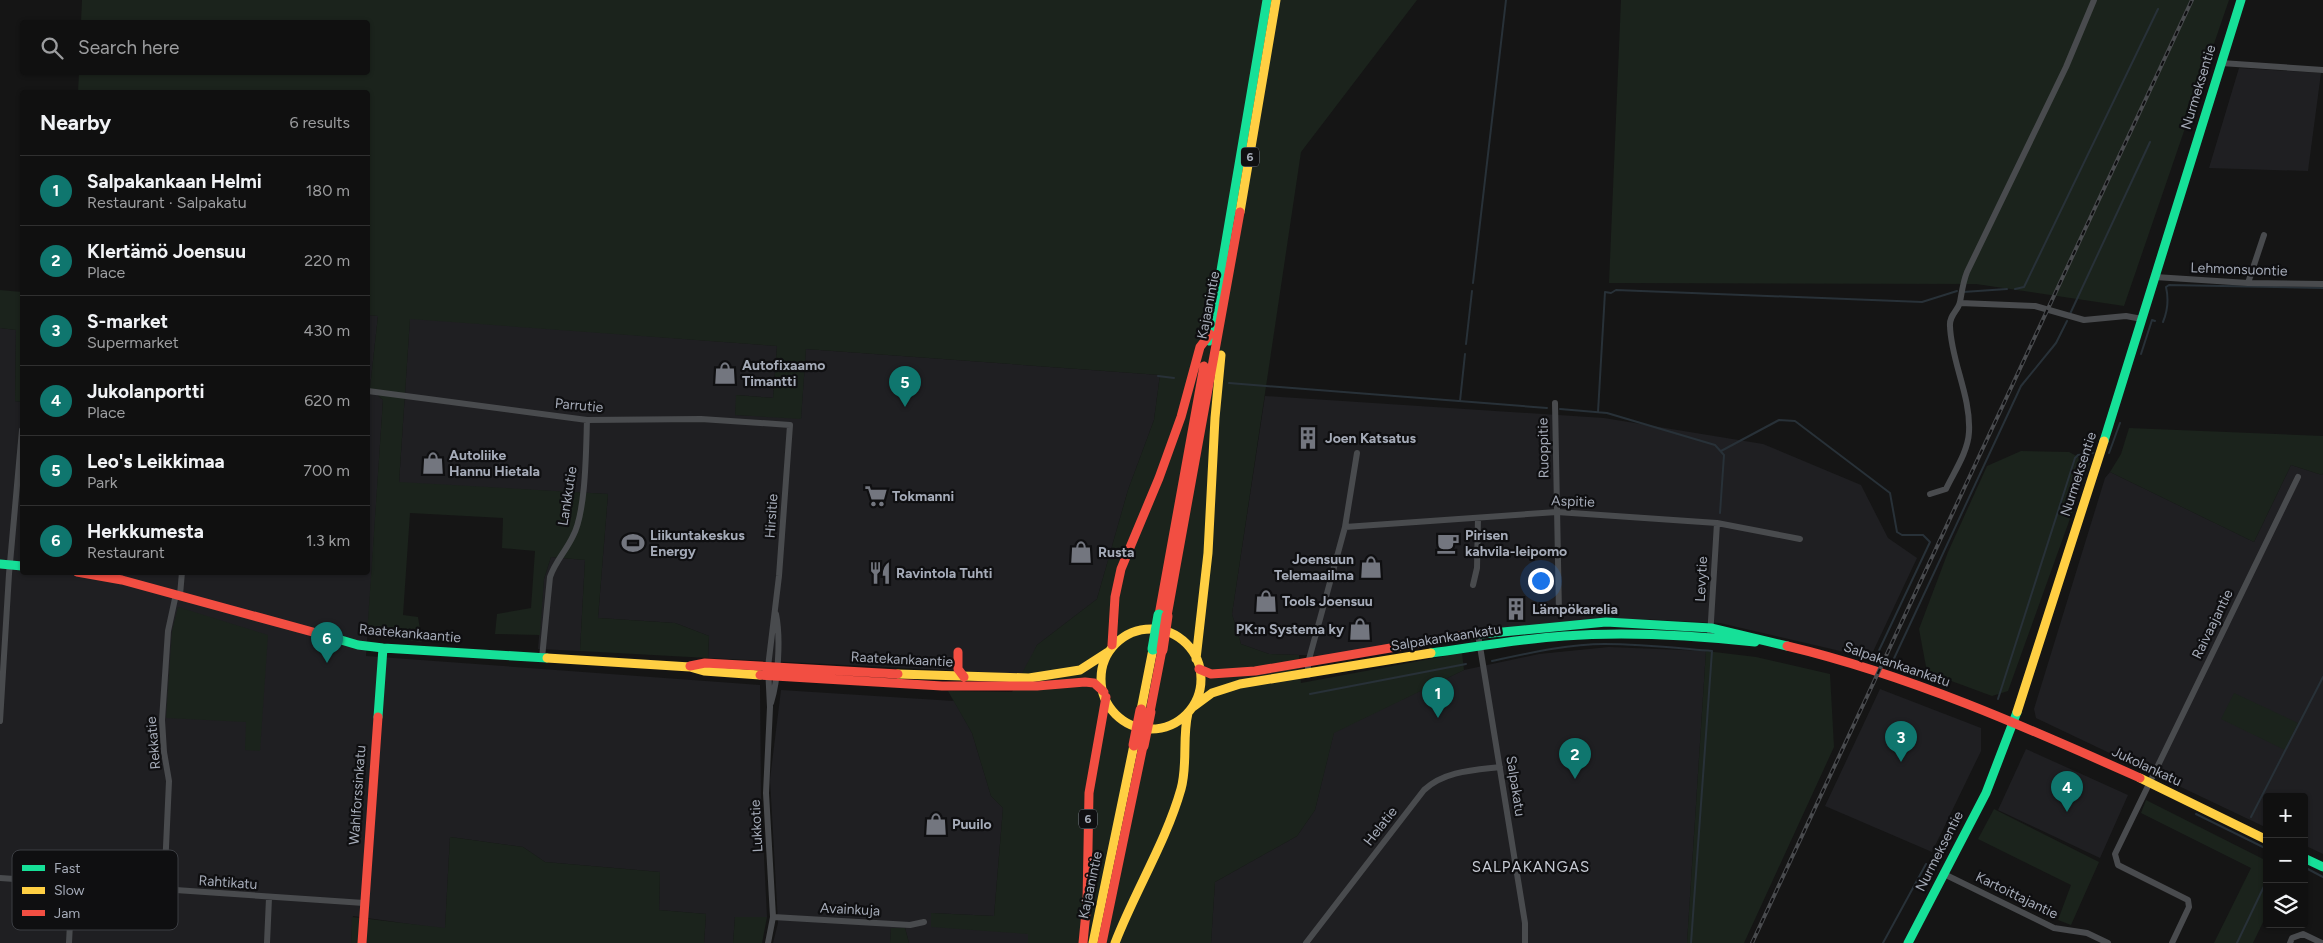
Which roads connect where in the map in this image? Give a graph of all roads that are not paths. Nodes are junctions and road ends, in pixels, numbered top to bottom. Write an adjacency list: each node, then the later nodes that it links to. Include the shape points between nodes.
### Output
1 (1267, 0): 13 (main road, Kajaanintie / 6)
2 (1276, 0): 13 (main road, Kajaanintie / 6, via 1262,91)
3 (2094, 0): 11 (street, via 2066,66 1967,272 1961,286)
4 (2241, 0): 5 (main road, Nurmeksentie)
5 (2221, 63): 6 (street); 8 (main road, Nurmeksentie)
6 (2323, 70)
7 (2264, 235): 9 (street)
8 (2155, 277): 9 (street, Lehmonsuontie); 12 (main road, Nurmeksentie)
9 (2248, 283): 10 (street, Lehmonsuontie)
10 (2323, 284)
11 (1960, 303): 12 (street, via 2036,306 2084,320 2126,316); 21 (street, via 1951,315 1950,325 1969,432 1946,490)
12 (2142, 319): 47 (main road, Nurmeksentie)
13 (1214, 334): 37 (main road, via 1200,347 1181,417 1121,569 1114,597); 40 (main road, via 1222,350); 48 (main road, Kajaanintie / 6, bridge)
14 (370, 391): 16 (street, Parrutie)
15 (1554, 403): 22 (street, Ruoppitie)
16 (587, 420): 17 (street, Parrutie); 39 (street, Lankkutie, via 580,510 573,536 550,577)
17 (790, 424): 42 (street, Hirsitie, via 775,610 778,626)
18 (20, 446): 27 (street)
19 (1357, 453): 25 (street)
20 (2298, 477): 50 (street, Raivaajantie)
21 (1930, 494)
22 (1557, 512): 23 (street, Aspitie); 24 (street, Aspitie); 33 (street, Ruoppitie)
23 (1478, 518): 25 (street, Aspitie); 31 (street, via 1477,568)
24 (1717, 523): 26 (street, Aspitie); 34 (street, Levytie)
25 (1344, 527): 41 (street)
26 (1800, 539)
27 (5, 564): 28 (main road); 46 (street)
28 (20, 566)
29 (94, 575): 32 (main road, Raatekankaantie)
30 (181, 575): 32 (street)
31 (1473, 585)
32 (178, 595): 36 (main road, Raatekankaantie, via 358,645); 52 (street, Rekkatie, via 168,631 162,720 169,781)
33 (1558, 614)
34 (1711, 633): 35 (main road, Salpakankaankatu); 47 (main road, Salpakankaankatu, via 1770,641 1878,672)
35 (1479, 640): 41 (main road, Salpakankaankatu); 49 (street, Salpakatu)
36 (383, 648): 39 (main road, Raatekankaantie); 58 (main road, Wahlforssinkatu)
37 (1110, 649): 40 (main road, via 1129,633 1159,630 1177,638); 43 (main road, Raatekankaantie, via 1088,665 1069,673 1029,678); 44 (main road, via 1101,674)
38 (958, 652): 43 (main road, via 956,666)
39 (542, 658): 42 (main road, Raatekankaantie, via 690,667 705,663)
40 (1198, 664): 41 (main road, Salpakankaankatu, via 1211,674); 45 (main road, via 1200,688)
41 (1308, 669): 45 (main road, Salpakankaankatu, via 1225,688 1212,693)
42 (772, 671): 43 (main road, Raatekankaantie); 44 (main road, Raatekankaantie, via 946,687 1085,682 1094,683); 59 (street, Lukkotie, via 766,793)
43 (964, 677)
44 (1105, 695): 45 (main road, via 1122,719 1140,728 1166,728); 66 (main road, 6, via 1089,793)
45 (1191, 710): 69 (main road, via 1184,725 1186,753 1181,787)
46 (0, 721)
47 (2014, 722): 50 (main road, Jukolankatu); 55 (main road, Nurmeksentie, via 1986,793)
48 (1139, 745): 67 (main road, Kajaanintie / 6); 68 (main road, Kajaanintie / 6)
49 (1500, 767): 70 (street, Helatie, via 1446,775 1428,785); 71 (street, Salpakatu, via 1525,923)
50 (2149, 783): 51 (main road, Jukolankatu); 74 (street, via 2115,854 2118,864 2188,900 2189,907)
51 (2263, 838)
52 (166, 850)
53 (2308, 860): 54 (main road)
54 (2323, 867)
55 (1944, 874): 72 (main road, Nurmeksentie); 73 (street, Kartoittajantie, via 2054,928 2087,933)
56 (178, 892): 57 (street, Rahtikatu)
57 (269, 898): 58 (street, Rahtikatu); 63 (street)
58 (364, 903): 64 (main road, Wahlforssinkatu)
59 (773, 917): 60 (street, Avainkuja); 65 (street, Lukkotie)
60 (924, 922)
61 (70, 930): 62 (street)
62 (69, 943)
63 (267, 943)
64 (362, 943)
65 (768, 943)
66 (1083, 943)
67 (1093, 943)
68 (1102, 943)
69 (1115, 943)
70 (1306, 943)
71 (1525, 943)
72 (1908, 943)
73 (2108, 943)
74 (2172, 943)
75 (2290, 943): 76 (street, via 2292,938 2303,934)
76 (2322, 943)

